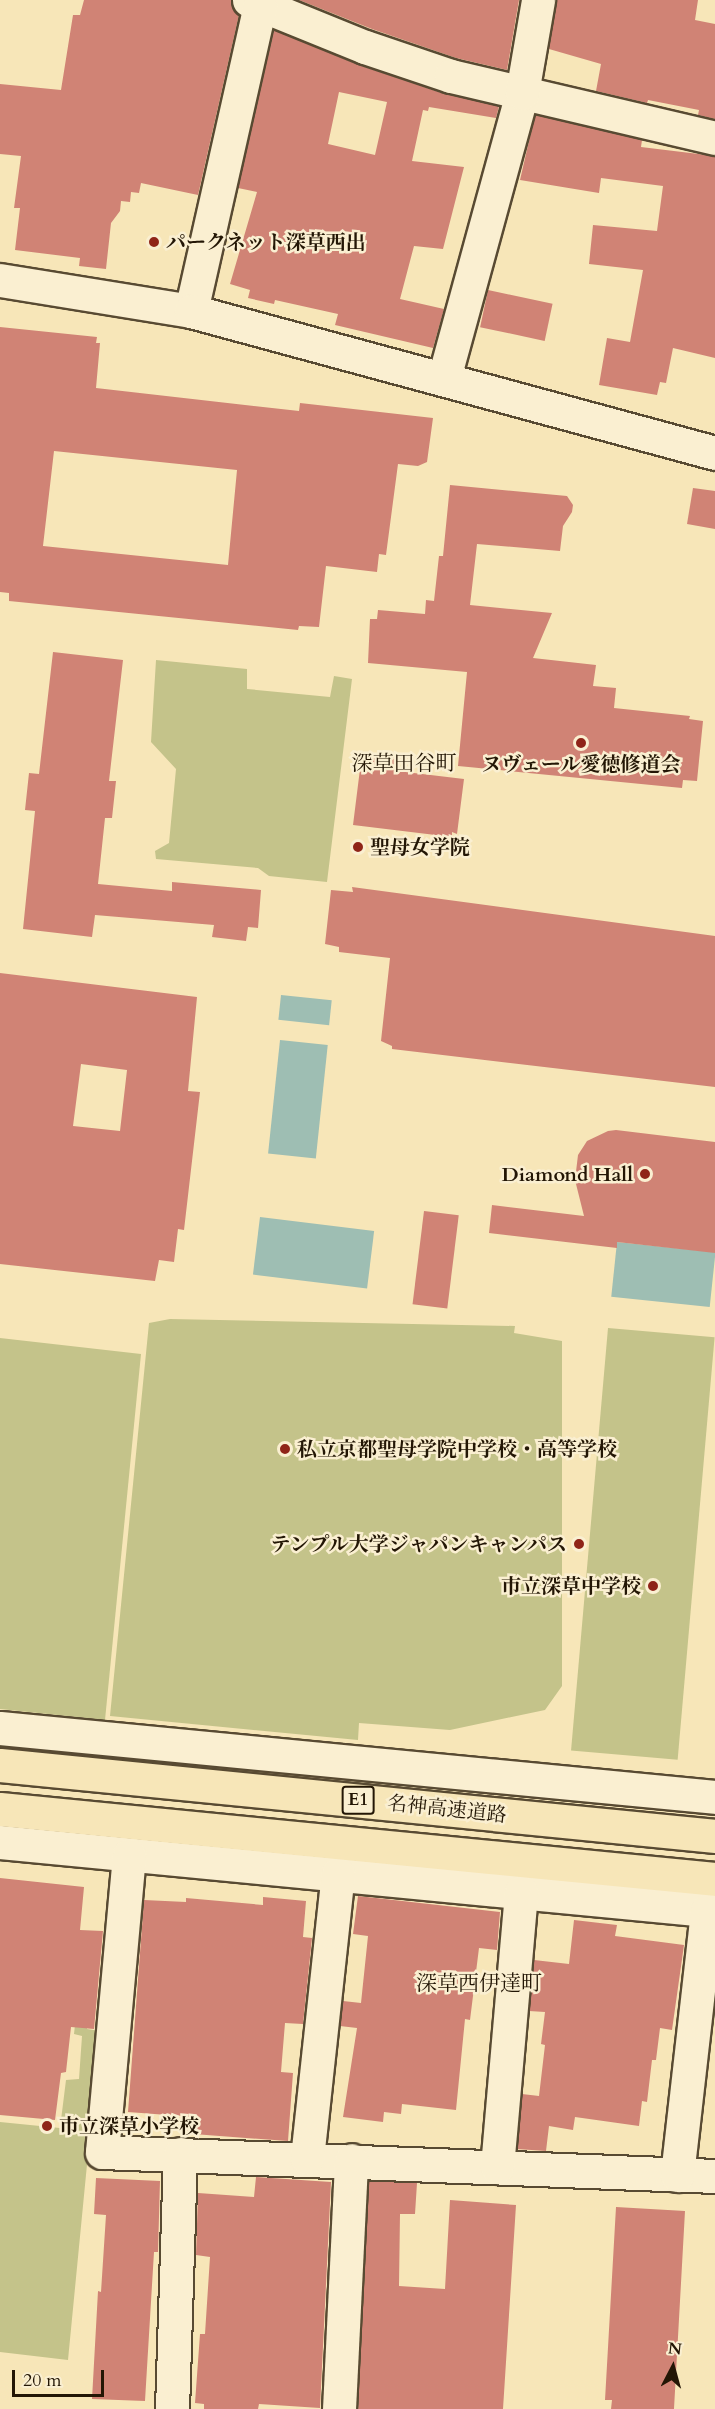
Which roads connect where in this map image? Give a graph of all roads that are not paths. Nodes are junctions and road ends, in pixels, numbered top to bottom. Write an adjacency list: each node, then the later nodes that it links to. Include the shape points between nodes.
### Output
1 (538, 0): 3 (street)
2 (254, 3): 3 (street, via 365,48 451,76); 6 (street)
3 (522, 93): 4 (street); 7 (street)
4 (715, 138)
5 (0, 280): 6 (street)
6 (190, 311): 7 (street)
7 (444, 378): 8 (street)
8 (715, 453)
9 (0, 1728): 11 (street)
10 (0, 1765): 13 (highway, 名神高速道路 / E1)
11 (715, 1797)
12 (0, 1809): 17 (highway, E1)
13 (715, 1836)
14 (0, 1842): 15 (street)
15 (129, 1855): 16 (street); 20 (street, via 102,2152)
16 (338, 1874): 18 (street); 21 (street)
17 (715, 1879)
18 (521, 1892): 19 (street); 23 (street)
19 (711, 1911): 24 (street)
20 (180, 2154): 21 (street); 26 (street)
21 (307, 2158): 22 (street)
22 (351, 2160): 23 (street); 27 (street)
23 (497, 2167): 24 (street)
24 (677, 2175): 25 (street)
25 (715, 2176)
26 (172, 2409)
27 (339, 2409)

